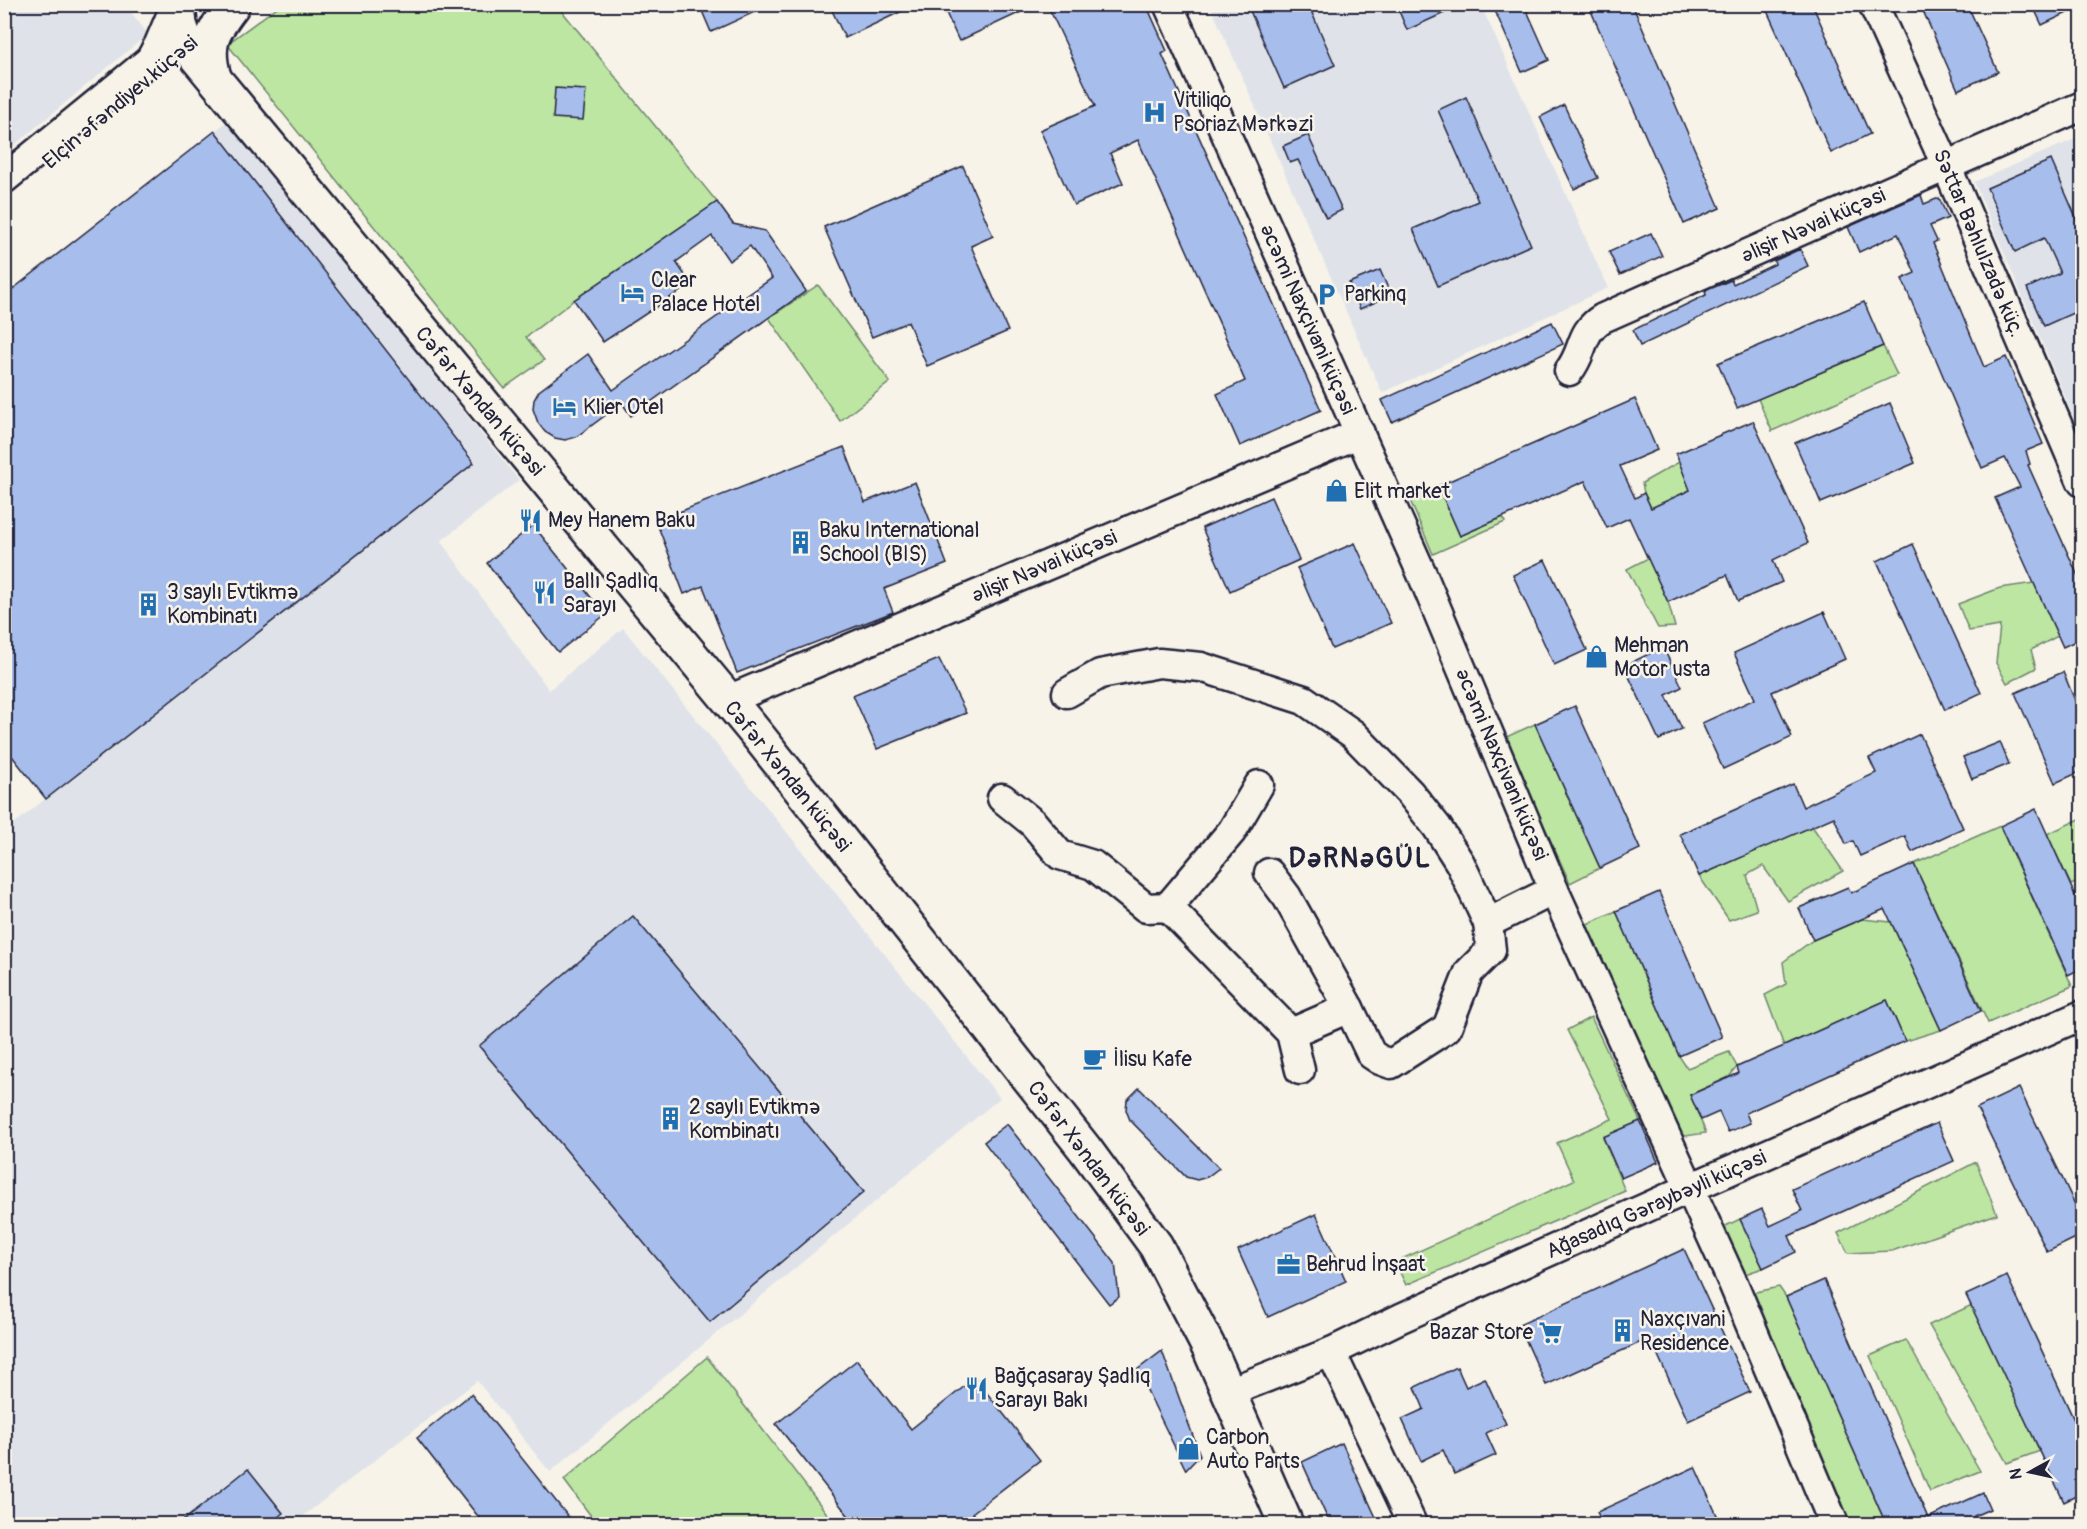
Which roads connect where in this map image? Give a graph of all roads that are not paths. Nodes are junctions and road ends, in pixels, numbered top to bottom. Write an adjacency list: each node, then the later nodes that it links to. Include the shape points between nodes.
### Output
1 (153, 4): 6 (street)
2 (177, 4): 6 (main road, via 180,25)
3 (1168, 4): 13 (street, Əcəmi Naxçivani küçəsi)
4 (1873, 4): 9 (street, Səttar Bəhlulzadə küç.)
5 (233, 5): 6 (main road, Elçin Əfəndiyev küçəsi); 7 (main road, via 212,36)
6 (174, 46): 7 (main road, Cəfər Xəndan küçəsi); 10 (street, Elçin Əfəndiyev küçəsi, via 150,60); 11 (street, Elçin Əfəndiyev küçəsi)
7 (214, 77): 16 (main road, Cəfər Xəndan küçəsi)
8 (2082, 105): 9 (street, Əlişir Nəvai küçəsi)
9 (1946, 165): 12 (street, Əlişir Nəvai küçəsi, via 1603,318 1588,330 1577,361); 14 (street, Səttar Bəhlulzadə küç.)
10 (4, 179)
11 (4, 198)
12 (1569, 371)
13 (1360, 433): 16 (street, Əlişir Nəvai küçəsi); 20 (street, Əcəmi Naxçivani küçəsi)
14 (2082, 482)
15 (1067, 693): 22 (street, via 1100,674 1159,663 1201,666 1304,700 1353,734 1410,794 1460,862)
16 (728, 699): 29 (main road, Cəfər Xəndan küçəsi, via 1135,1216 1156,1246)
17 (1259, 785): 21 (street, via 1232,831)
18 (1002, 798): 21 (street, via 1033,823 1060,855 1093,865 1146,908)
19 (1269, 873): 23 (street, via 1287,897)
20 (1554, 890): 22 (street); 27 (street, Əcəmi Naxçivani küçəsi)
21 (1168, 907): 25 (street)
22 (1488, 922): 23 (street, via 1491,950 1469,972 1447,1028 1391,1064 1371,1054)
23 (1349, 1008): 25 (street)
24 (2082, 1015): 27 (street, Ağasadıq Gəraybəyli küçəsi)
25 (1291, 1033): 26 (street)
26 (1300, 1070)
27 (1690, 1188): 28 (street, Ağasadıq Gəraybəyli küçəsi); 32 (street, Əcəmi Naxçivani küçəsi)
28 (1331, 1352): 29 (street, Ağasadıq Gəraybəyli küçəsi); 31 (street)
29 (1229, 1392): 30 (main road, Cəfər Xəndan küçəsi)
30 (1286, 1524)
31 (1412, 1524)
32 (1834, 1524)

